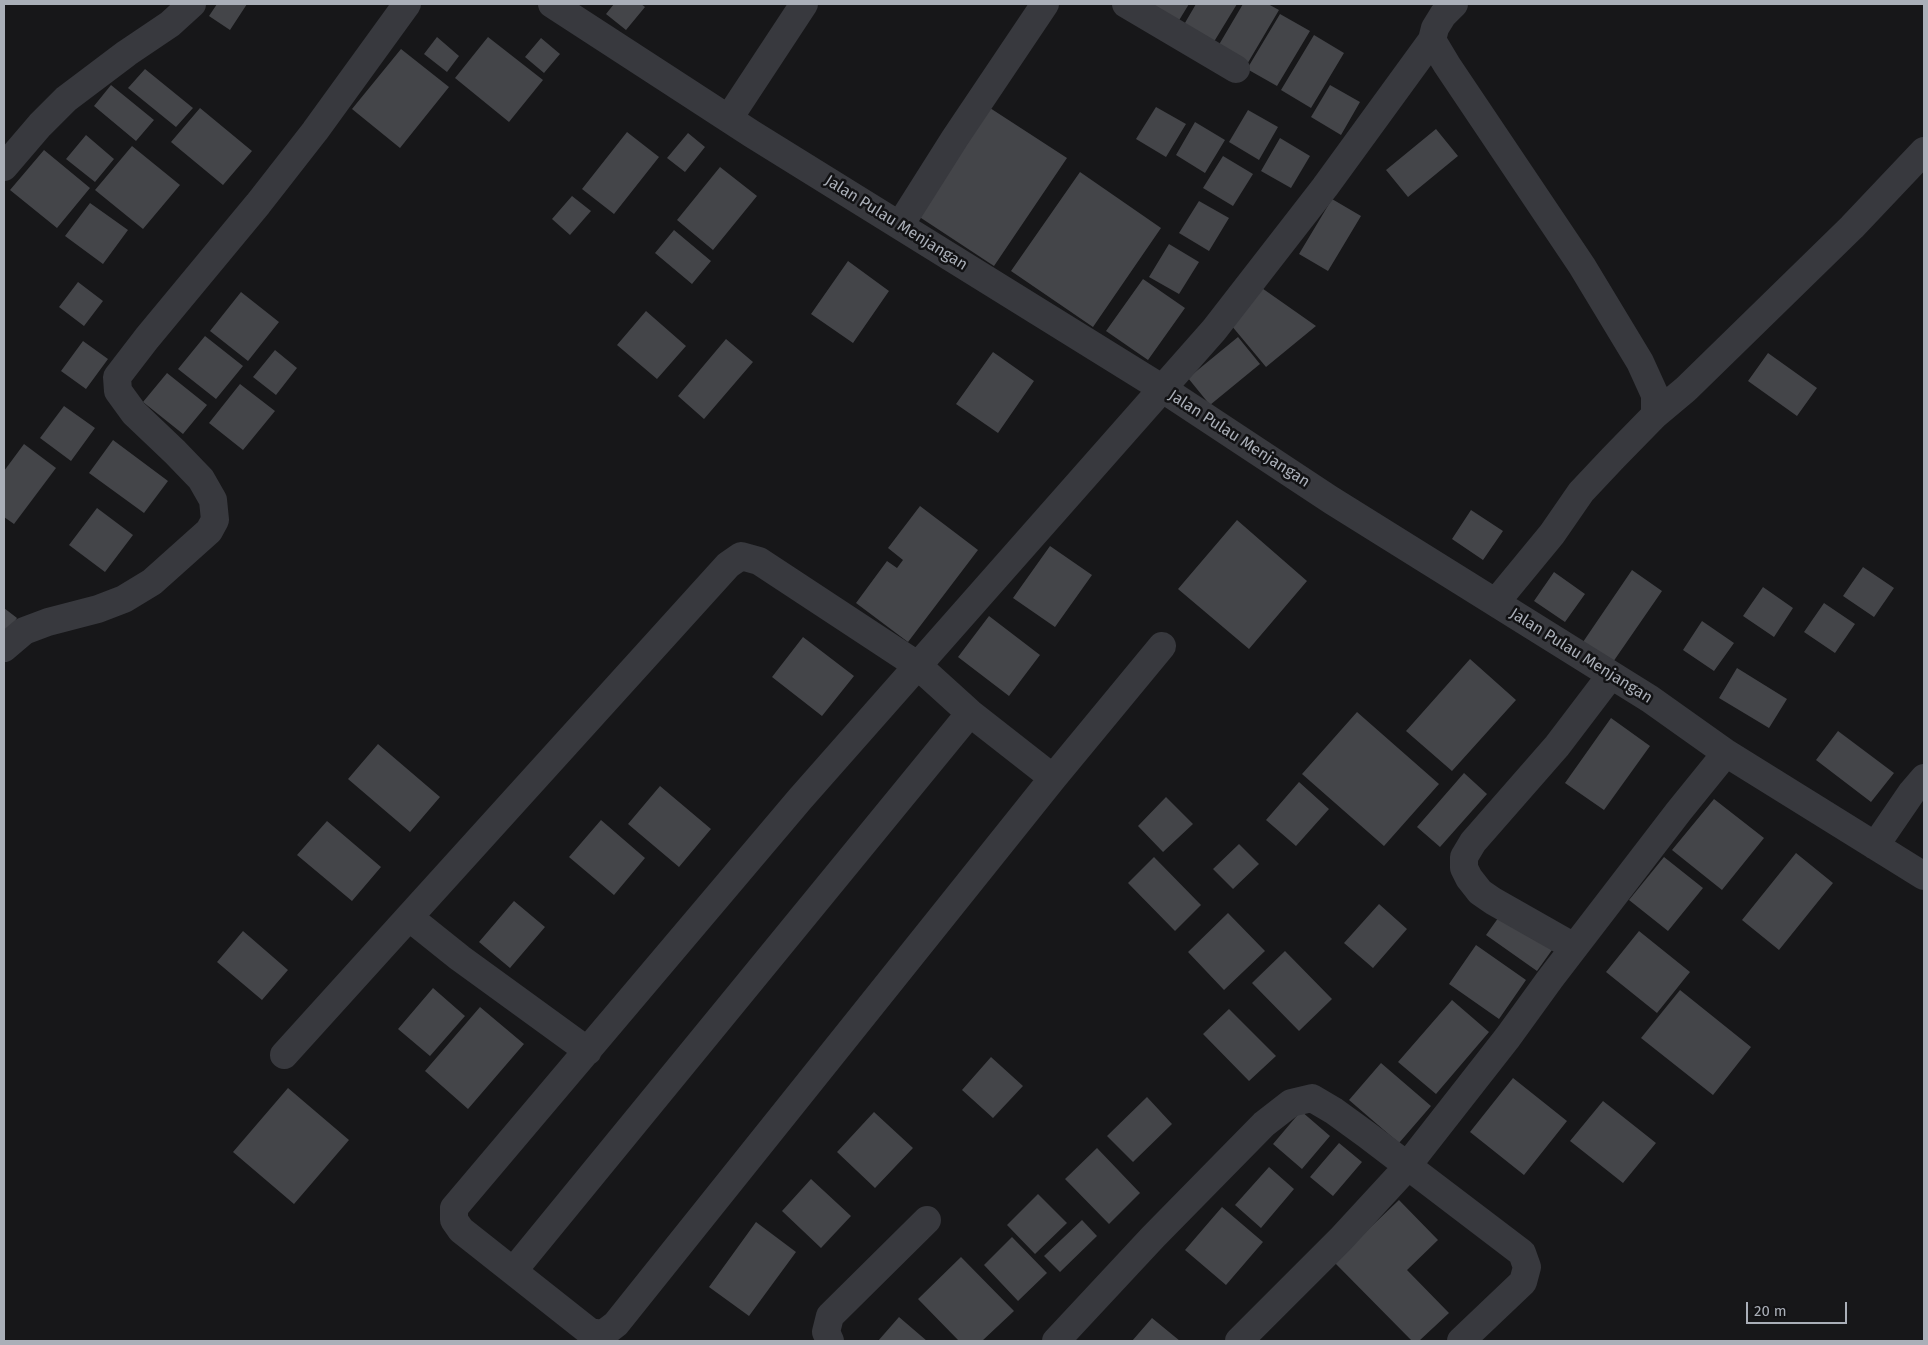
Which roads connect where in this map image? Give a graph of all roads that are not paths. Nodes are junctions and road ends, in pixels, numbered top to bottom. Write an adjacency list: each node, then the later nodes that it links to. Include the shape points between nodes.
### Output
1 (192, 4): 12 (street, via 170,24 66,99)
2 (407, 4): 18 (street, via 315,131 117,377 118,391 134,413 201,479 213,500 215,520 209,531 152,582 124,599 24,631)
3 (552, 4): 10 (street, Jalan Pulau Menjangan)
4 (804, 4): 10 (street)
5 (1045, 4): 13 (street)
6 (1126, 4): 9 (street)
7 (1454, 4): 8 (street, via 1439,21)
8 (1432, 40): 14 (street, via 1319,195 1214,330); 15 (street, via 1577,258 1640,362 1654,395)
9 (1236, 68)
10 (729, 118): 13 (street, Jalan Pulau Menjangan)
11 (1924, 150): 15 (street, via 1783,295)
12 (4, 167)
13 (900, 225): 14 (street, Jalan Pulau Menjangan)
14 (1163, 389): 16 (street, Jalan Pulau Menjangan, via 1331,500); 19 (street)
15 (1655, 415): 16 (street, via 1581,492 1552,534)
16 (1496, 602): 20 (street, Jalan Pulau Menjangan)
17 (1162, 646): 23 (street)
18 (4, 648)
19 (917, 665): 21 (street); 27 (street, via 759,561 741,556 728,565); 29 (street)
20 (1611, 675): 22 (street, Jalan Pulau Menjangan); 28 (street, via 1557,746 1473,842 1464,857 1464,868 1480,892)
21 (970, 713): 23 (street); 33 (street)
22 (1726, 753): 25 (street, Jalan Pulau Menjangan); 28 (street)
23 (1053, 778): 33 (street, via 616,1324 603,1334 590,1332)
24 (1924, 778): 25 (street)
25 (1875, 846): 26 (street, Jalan Pulau Menjangan)
26 (1924, 876)
27 (410, 918): 29 (street); 30 (street)
28 (1574, 947): 31 (street)
29 (588, 1051): 33 (street, via 454,1208 454,1220 461,1230)
30 (284, 1055)
31 (1407, 1166): 35 (street, via 1312,1098 1291,1103 1264,1124); 36 (street, via 1341,1240); 37 (street, via 1522,1253 1527,1267 1523,1282)
32 (926, 1220): 34 (street, via 830,1316 826,1332)
33 (514, 1270)
34 (830, 1341)
35 (1056, 1341)
36 (1239, 1341)
37 (1461, 1341)

